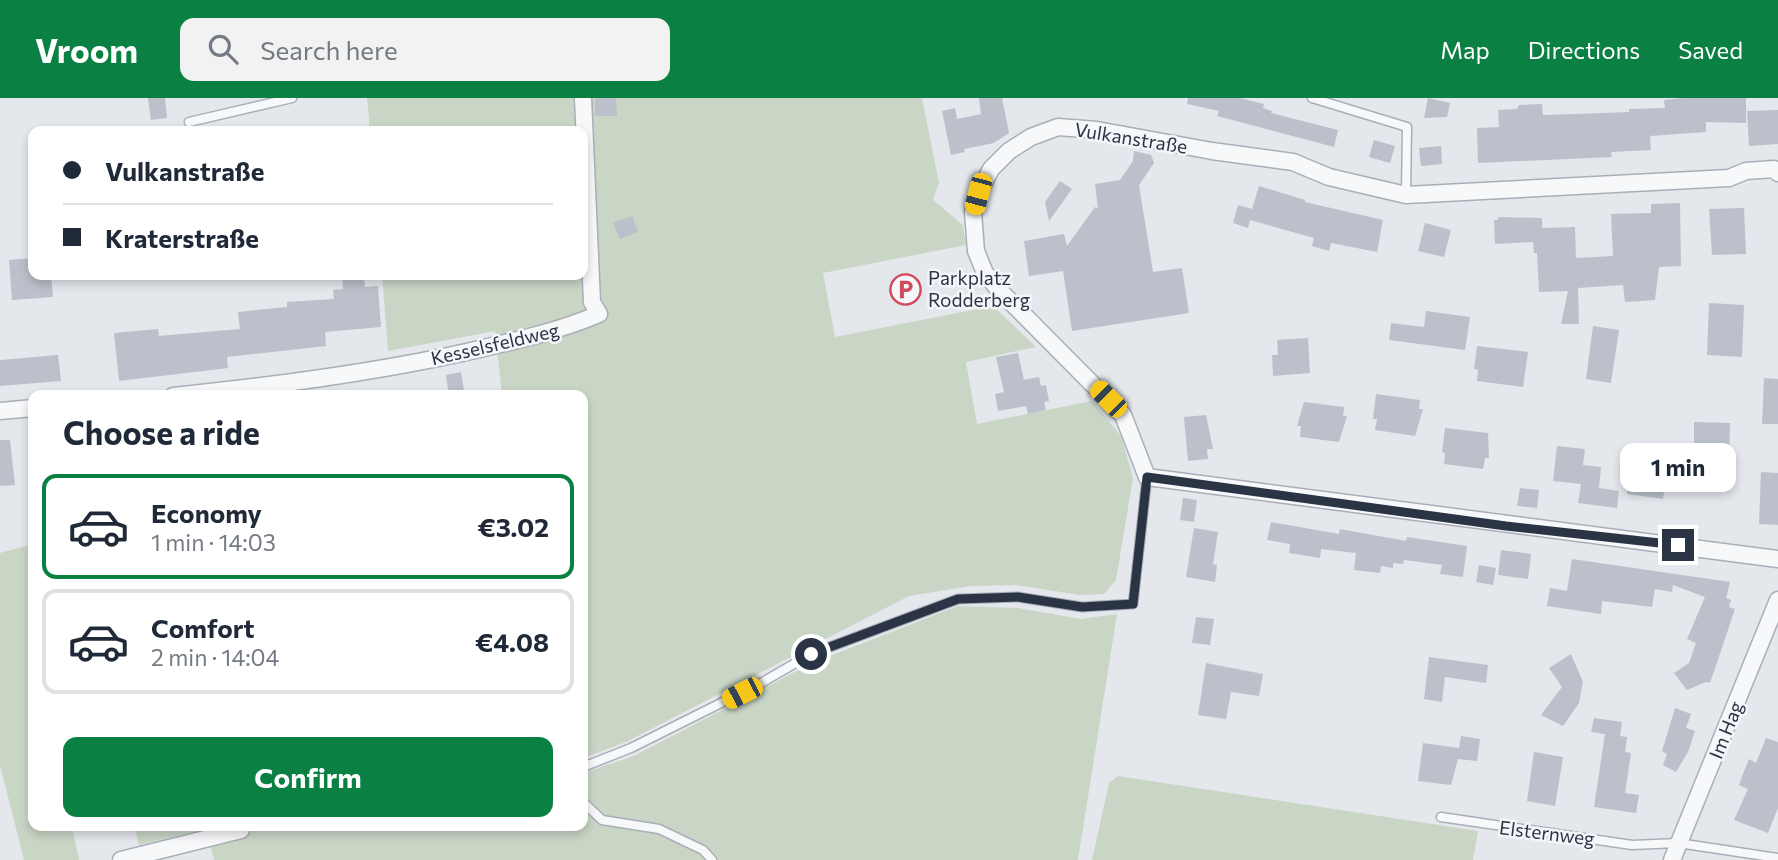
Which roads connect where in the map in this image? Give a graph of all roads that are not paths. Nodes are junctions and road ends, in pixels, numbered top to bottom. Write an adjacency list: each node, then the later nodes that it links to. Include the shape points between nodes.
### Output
1 (292, 98): 4 (lane)
2 (583, 98): 5 (street, Kesselsfeldweg)
3 (1312, 98): 7 (lane, via 1407,127)
4 (189, 122)
5 (584, 126)
6 (1778, 173): 7 (street, Vulkanstraße, via 1774,169 1729,178)
7 (1406, 195): 12 (street, Vulkanstraße, via 1329,177 1293,162 1058,127 1031,137 991,169 973,212 976,251 985,273 1123,415)
8 (588, 211): 9 (street, Kesselsfeldweg, via 592,302 599,314 521,341 360,373)
9 (222, 390)
10 (28, 408): 11 (street)
11 (0, 411)
12 (1147, 477): 13 (street); 15 (lane, Vulkanstraße, via 1133,604 1082,607 1018,597 958,599 811,654 761,683)
13 (1778, 559)
14 (1778, 600): 19 (street, Im Hag)
15 (588, 765)
16 (588, 807): 23 (lane, via 602,820 659,829 703,849)
17 (1441, 817): 19 (lane, Elsternweg, via 1632,845)
18 (239, 831): 20 (street)
19 (1678, 843): 21 (lane, Elsternweg); 24 (street, Im Hag)
20 (171, 854): 22 (street)
21 (1778, 858)
22 (121, 860)
23 (712, 860)
24 (1672, 860)

